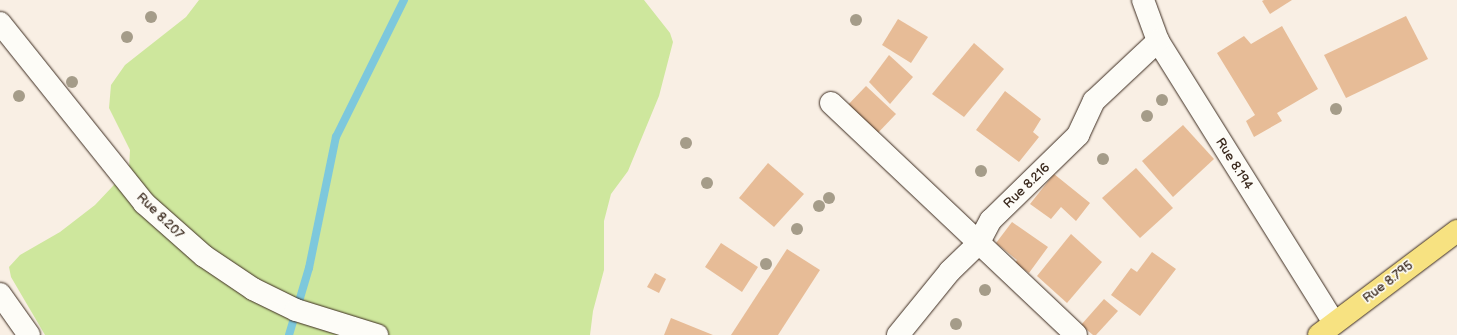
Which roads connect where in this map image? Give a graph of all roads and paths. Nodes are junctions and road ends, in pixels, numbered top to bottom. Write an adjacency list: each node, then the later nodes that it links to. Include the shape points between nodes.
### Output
1 (1142, 0): 3 (street, Rue 8.194)
2 (0, 23): 10 (street, Rue 8.207, via 144,203 204,256 253,289 296,310)
3 (1158, 41): 6 (street, Rue 8.216, via 1094,101 1078,135 991,220); 8 (street, Rue 8.194)
4 (831, 103): 6 (street)
5 (1457, 231): 8 (highway, Rue 8.795)
6 (978, 244): 11 (street, Rue 8.216, via 950,272); 12 (street)
7 (0, 294): 9 (street)
8 (1327, 329)
9 (28, 335)
10 (377, 335)
11 (898, 335)
12 (1076, 335)

